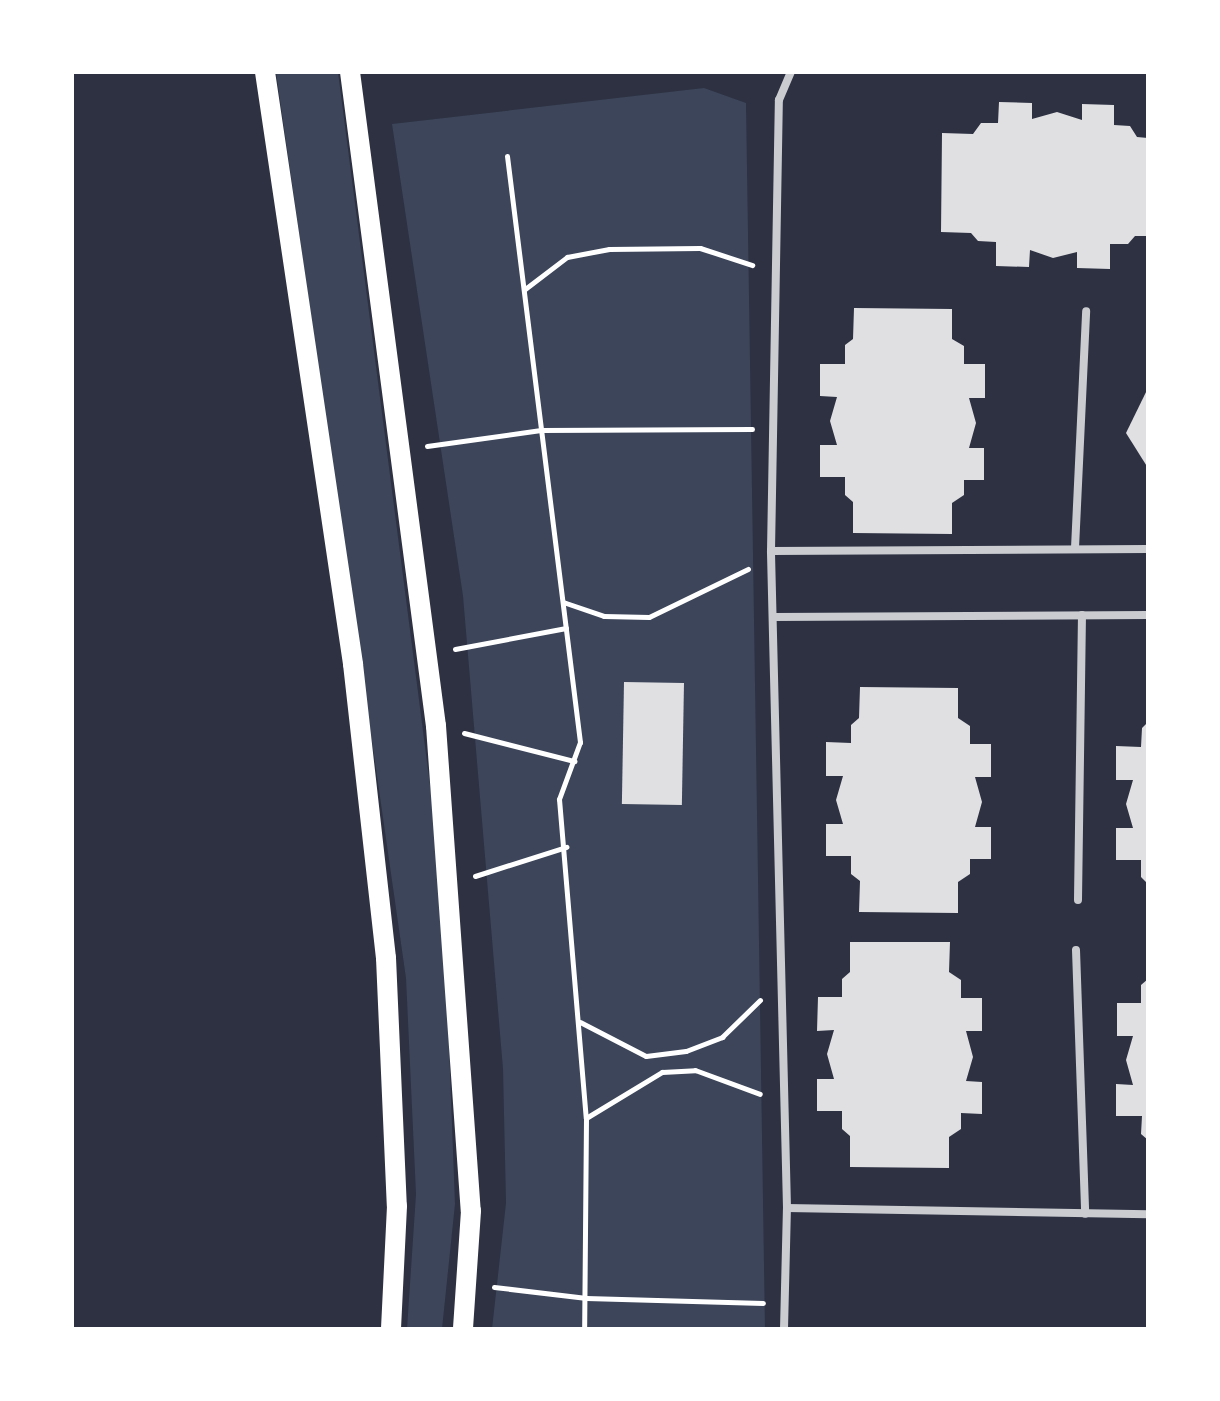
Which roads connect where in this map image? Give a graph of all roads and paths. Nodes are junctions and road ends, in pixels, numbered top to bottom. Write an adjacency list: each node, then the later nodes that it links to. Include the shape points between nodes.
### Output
1 (265, 72): 36 (main road, via 353,664 386,958 397,1206)
2 (350, 72): 10 (main road)
3 (791, 72): 5 (street, via 779,100)
4 (507, 156): 6 (path)
5 (776, 275): 6 (path, via 700,248 609,249 567,257); 8 (street)
6 (524, 290): 9 (path)
7 (1086, 311): 11 (street)
8 (773, 429): 9 (path); 13 (street)
9 (541, 430): 10 (path); 14 (path)
10 (398, 450): 19 (main road)
11 (1075, 548): 12 (street); 13 (street)
12 (1148, 549)
13 (771, 551): 14 (path, via 734,579 649,617 604,616); 17 (street)
14 (563, 602): 18 (path)
15 (1082, 615): 16 (street); 17 (street); 24 (street)
16 (1148, 615)
17 (773, 617): 26 (street)
18 (566, 628): 19 (path); 21 (path, via 580,742)
19 (427, 654): 20 (main road)
20 (436, 726): 21 (path); 23 (main road)
21 (574, 761): 22 (path, via 559,799)
22 (566, 847): 23 (path); 27 (path)
23 (448, 885): 33 (main road, via 471,1196)
24 (1078, 900)
25 (1076, 950): 31 (street)
26 (781, 979): 27 (path, via 722,1037 686,1051 646,1056); 28 (street)
27 (579, 1021): 29 (path)
28 (784, 1103): 29 (path, via 695,1070 662,1072); 30 (street)
29 (586, 1118): 34 (path)
30 (787, 1208): 31 (street); 35 (street)
31 (1085, 1214): 32 (street)
32 (1148, 1214)
33 (469, 1284): 34 (path); 37 (main road)
34 (586, 1298): 35 (path); 38 (path)
35 (785, 1303): 39 (street)
36 (391, 1329)
37 (463, 1329)
38 (584, 1329)
39 (784, 1329)

